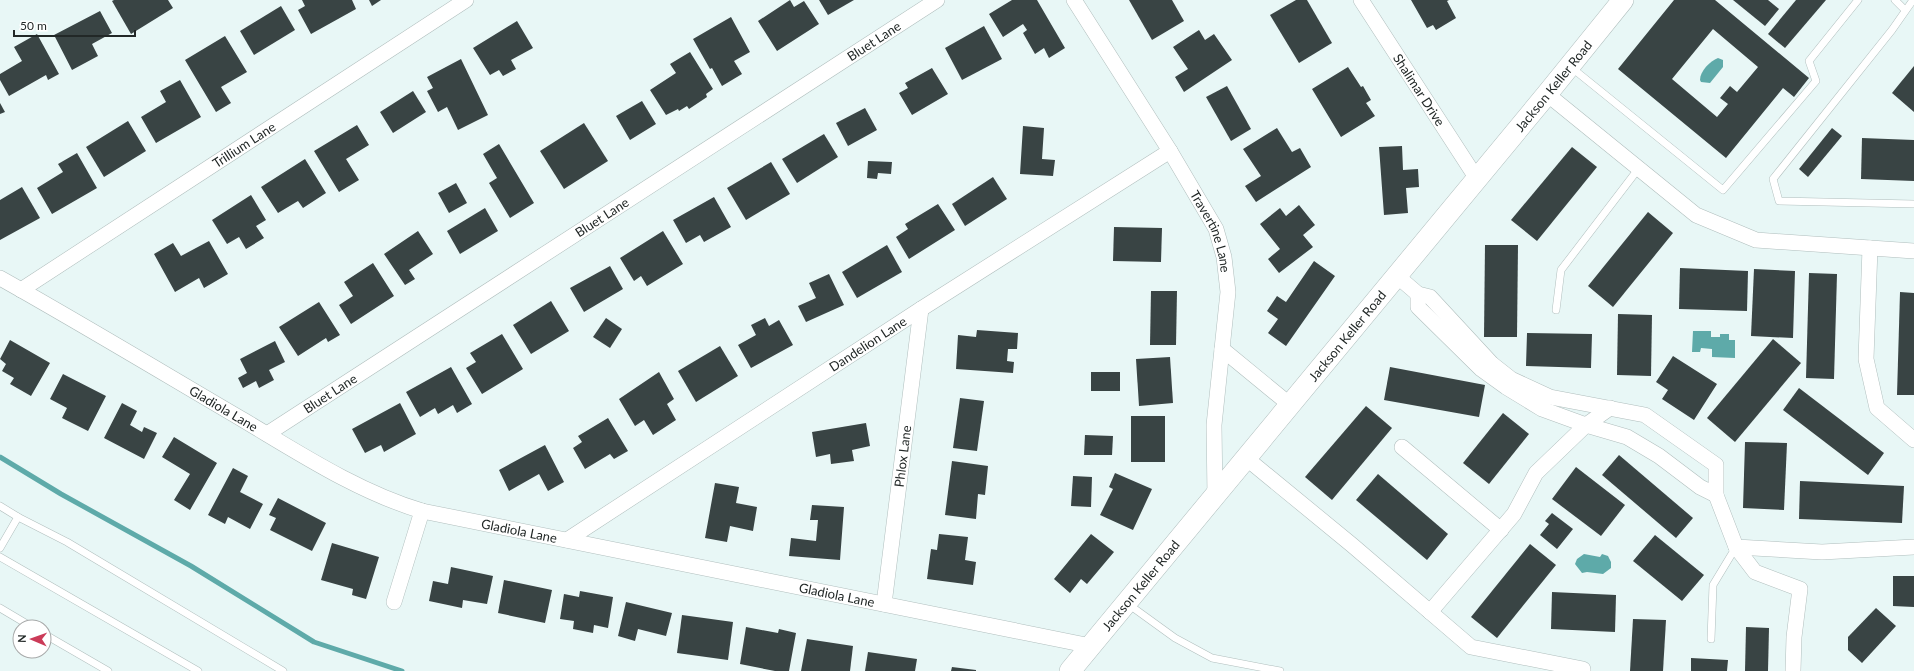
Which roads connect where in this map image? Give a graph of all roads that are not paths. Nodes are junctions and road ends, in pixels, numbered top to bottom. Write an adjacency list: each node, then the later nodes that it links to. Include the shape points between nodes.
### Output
1 (466, 0): 20 (street, Trillium Lane)
2 (937, 0): 30 (street, Bluet Lane)
3 (1074, 0): 12 (street, Travertine Lane)
4 (1361, 0): 14 (street, Shalimar Drive)
5 (1623, 0): 10 (main road, Jackson Keller Road)
6 (1858, 0): 10 (lane, via 1810,61 1816,81 1723,190)
7 (1895, 0): 9 (lane)
8 (1914, 0): 9 (lane)
9 (1905, 10): 15 (lane, via 1892,30 1773,179 1779,201)
10 (1570, 66): 11 (main road, Jackson Keller Road)
11 (1547, 94): 13 (street); 14 (main road, Jackson Keller Road)
12 (1170, 152): 22 (street, Dandelion Lane); 24 (street, Travertine Lane, via 1216,229 1224,258 1228,292)
13 (1639, 168): 16 (street, via 1696,214 1756,240); 23 (lane, via 1561,270)
14 (1477, 179): 18 (main road, Jackson Keller Road)
15 (1914, 204)
16 (1870, 248): 17 (street); 32 (street, via 1866,359 1877,408)
17 (1914, 251)
18 (1397, 276): 21 (street); 26 (main road, Jackson Keller Road)
19 (0, 278): 20 (street, Gladiola Lane)
20 (22, 290): 30 (street, Gladiola Lane)
21 (1418, 294): 25 (street, via 1430,297 1492,364 1511,379 1550,397); 28 (street, via 1418,307 1481,369 1542,409)
22 (921, 309): 42 (street, Dandelion Lane); 49 (street, Phlox Lane)
23 (1556, 310)
24 (1222, 349): 26 (street); 37 (street, Travertine Lane, via 1214,425)
25 (1576, 402): 27 (street); 28 (street)
26 (1289, 404): 35 (main road, Jackson Keller Road)
27 (1610, 408): 29 (street); 31 (street, via 1645,416)
28 (1569, 419): 29 (street)
29 (1586, 425): 34 (street, via 1627,437); 41 (street, via 1536,472 1514,514)
30 (267, 434): 39 (street, Gladiola Lane, via 370,493)
31 (1674, 436): 34 (street); 36 (street, via 1716,466)
32 (1914, 440)
33 (1402, 447): 41 (street)
34 (1659, 456): 36 (street, via 1700,487)
35 (1246, 458): 37 (main road, Jackson Keller Road); 51 (street)
36 (1716, 495): 43 (street)
37 (1215, 497): 48 (main road, Jackson Keller Road)
38 (0, 506): 40 (lane)
39 (422, 511): 42 (street, Gladiola Lane); 47 (street)
40 (18, 517): 45 (lane); 58 (lane, via 67,542)
41 (1501, 530): 51 (street)
42 (567, 540): 49 (street, Gladiola Lane)
43 (1736, 547): 44 (street, via 1822,552); 54 (lane, via 1713,585); 62 (street, via 1755,572 1800,589 1794,637)
44 (1914, 547)
45 (0, 548)
46 (0, 557): 57 (lane)
47 (394, 602)
48 (1127, 603): 55 (main road, Jackson Keller Road); 60 (lane, via 1175,638 1212,658)
49 (884, 604): 55 (street, Gladiola Lane)
50 (0, 608): 52 (lane)
51 (1430, 612): 61 (street, via 1471,647)
52 (19, 619)
53 (52, 639): 56 (lane)
54 (1711, 639)
55 (1090, 646): 59 (main road, Jackson Keller Road)
56 (108, 671)
57 (198, 671)
58 (283, 671)
59 (1070, 671)
60 (1280, 671)
61 (1583, 671)
62 (1794, 671)

